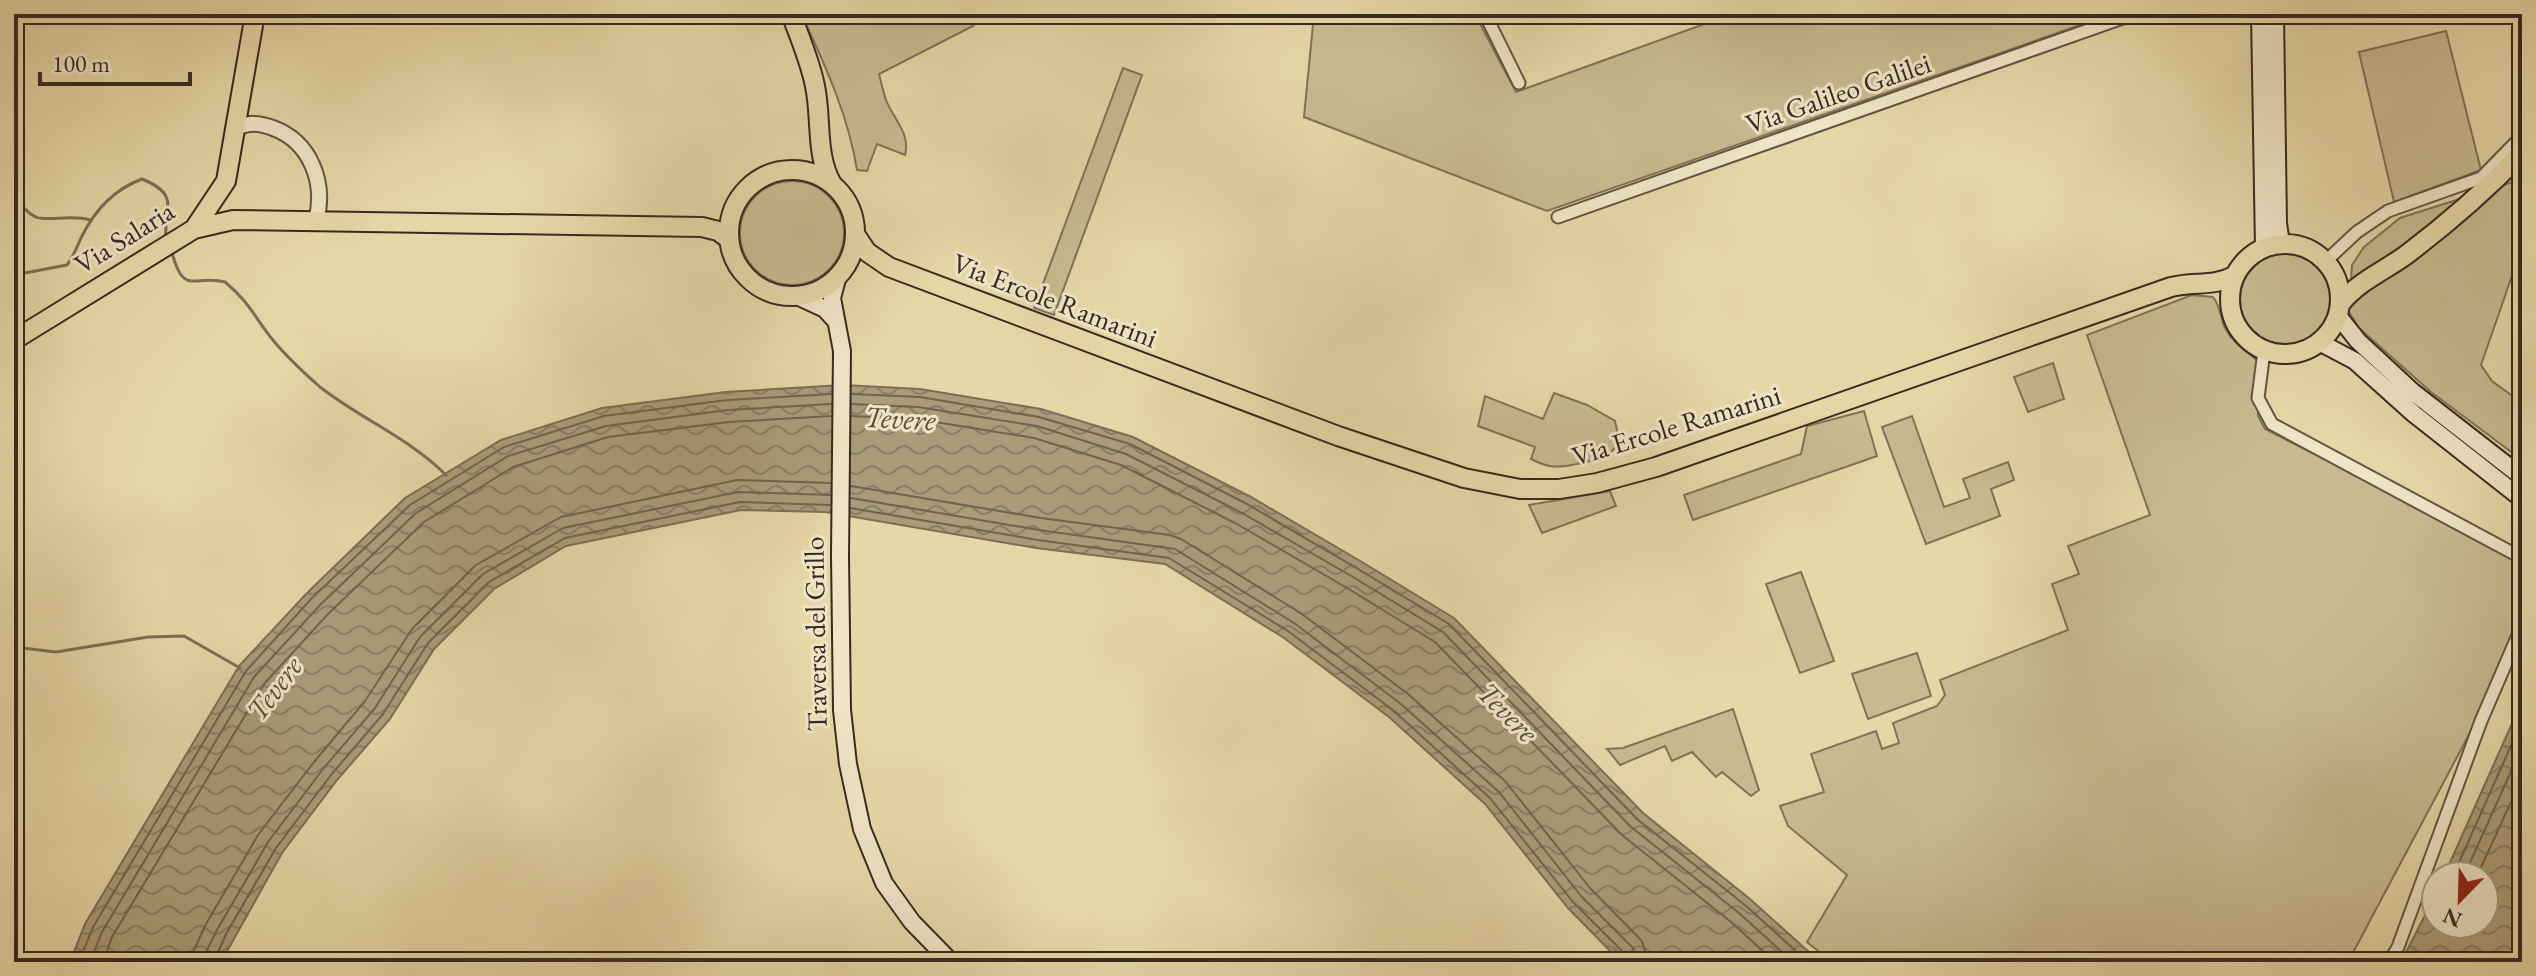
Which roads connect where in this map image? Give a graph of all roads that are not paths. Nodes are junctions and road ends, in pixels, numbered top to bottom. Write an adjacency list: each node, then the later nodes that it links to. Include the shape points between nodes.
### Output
1 (255, 14): 9 (main road, Via Salaria)
2 (1485, 14): 7 (street)
3 (2134, 14): 15 (street, Via Galileo Galilei)
4 (2260, 14): 21 (main road)
5 (2275, 14): 21 (main road, via 2278,223)
6 (792, 15): 8 (main road, via 810,67)
7 (1519, 83)
8 (818, 120): 12 (main road, via 809,150); 14 (main road)
9 (237, 128): 13 (main road, Via Salaria); 17 (street, via 264,125 301,146 318,183)
10 (2522, 136): 23 (street, via 2481,178 2388,211 2365,225)
11 (2522, 153): 24 (main road, via 2451,220)
12 (789, 170): 14 (main road); 20 (main road, via 760,179 746,190 730,221)
13 (226, 181): 16 (main road, via 227,211); 18 (main road, Via Salaria)
14 (832, 184): 19 (main road, via 852,213)
15 (1558, 217)
16 (243, 221): 17 (main road); 18 (main road)
17 (316, 221): 20 (main road, via 702,227)
18 (191, 231): 32 (main road, Via Salaria)
19 (855, 234): 22 (main road, Via Ercole Ramarini, via 867,252); 25 (main road, Traversa del Grillo, via 852,255)
20 (729, 239): 28 (main road, via 745,274 769,290)
21 (2272, 246): 23 (main road, via 2298,245); 26 (main road, via 2242,264)
22 (889, 267): 25 (main road, Via Ercole Ramarini, via 866,265); 27 (main road, Via Ercole Ramarini, via 1338,436 1484,483 1537,490 1597,483 1656,467 2171,287)
23 (2330, 268): 24 (main road, via 2355,278); 30 (main road)
24 (2378, 272): 30 (main road, via 2358,286)
25 (840, 273): 28 (main road, via 816,291); 31 (main road, Traversa del Grillo, via 832,298)
26 (2234, 276): 27 (main road, Via Ercole Ramarini); 29 (main road)
27 (2207, 285): 29 (main road)
28 (797, 296): 31 (main road, via 825,309)
29 (2230, 304): 34 (main road, via 2240,332)
30 (2340, 310): 33 (main road); 35 (main road, via 2358,341 2413,392)
31 (837, 322): 39 (main road, Traversa del Grillo, via 842,364 842,710 848,764 870,853 889,892)
32 (14, 340)
33 (2321, 343): 34 (main road, via 2293,354); 36 (main road, via 2355,361)
34 (2264, 351): 37 (street, via 2258,398 2272,424)
35 (2522, 477)
36 (2518, 497)
37 (2522, 558)
38 (2522, 626): 40 (street)
39 (951, 962)
40 (2389, 962)

